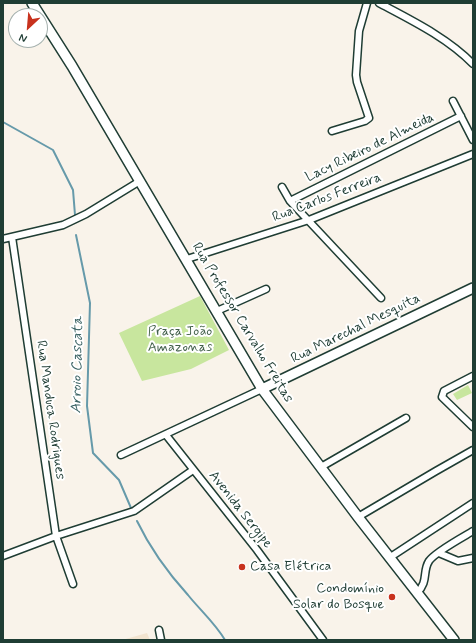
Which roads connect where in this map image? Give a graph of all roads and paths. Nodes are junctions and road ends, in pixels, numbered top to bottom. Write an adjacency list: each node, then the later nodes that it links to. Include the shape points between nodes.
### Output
1 (32, 3): 10 (street, Rua Professor Carvalho Freitas)
2 (367, 3): 7 (street, via 359,31 356,75 369,118)
3 (380, 3): 4 (street, via 427,30 459,51)
4 (473, 64)
5 (453, 101): 6 (street)
6 (461, 116): 8 (street); 12 (street, Lacy Ribeiro de Almeida)
7 (332, 131)
8 (473, 140)
9 (473, 154): 13 (street, Rua Carlos Ferreira)
10 (140, 181): 14 (street, via 63,225); 16 (street, Rua Professor Carvalho Freitas)
11 (282, 187): 12 (street)
12 (290, 201): 13 (street)
13 (309, 220): 16 (street, Rua Carlos Ferreira); 19 (street)
14 (12, 237): 15 (street); 33 (street, Rua Manduca Rodrigues)
15 (3, 239)
16 (187, 259): 20 (street, Rua Professor Carvalho Freitas)
17 (473, 288): 22 (street, Rua Marechal Mesquita)
18 (266, 289): 20 (street)
19 (382, 298)
20 (217, 311): 22 (street, Rua Professor Carvalho Freitas)
21 (473, 376): 24 (street, via 444,392 442,397)
22 (262, 389): 25 (street, Rua Marechal Mesquita); 28 (street, Rua Professor Carvalho Freitas)
23 (406, 418): 28 (street)
24 (473, 427)
25 (166, 435): 27 (street, Rua Marechal Mesquita); 29 (street, Avenida Sergipe)
26 (473, 450): 31 (street)
27 (121, 455)
28 (321, 467): 31 (street, Rua Professor Carvalho Freitas)
29 (193, 470): 33 (street, via 134,511); 42 (street, Avenida Sergipe, via 257,550)
30 (473, 503): 36 (street)
31 (358, 517): 36 (street, Rua Professor Carvalho Freitas)
32 (473, 531): 34 (street)
33 (56, 536): 35 (street); 38 (street, Rua Manduca Rodrigues)
34 (439, 553): 37 (street, via 458,561); 39 (street, via 429,561 422,588)
35 (3, 556)
36 (389, 558): 39 (street, Rua Professor Carvalho Freitas)
37 (473, 558)
38 (73, 584)
39 (416, 593): 43 (street, Rua Professor Carvalho Freitas)
40 (159, 630): 41 (street)
41 (161, 640)
42 (323, 640)
43 (454, 640)

